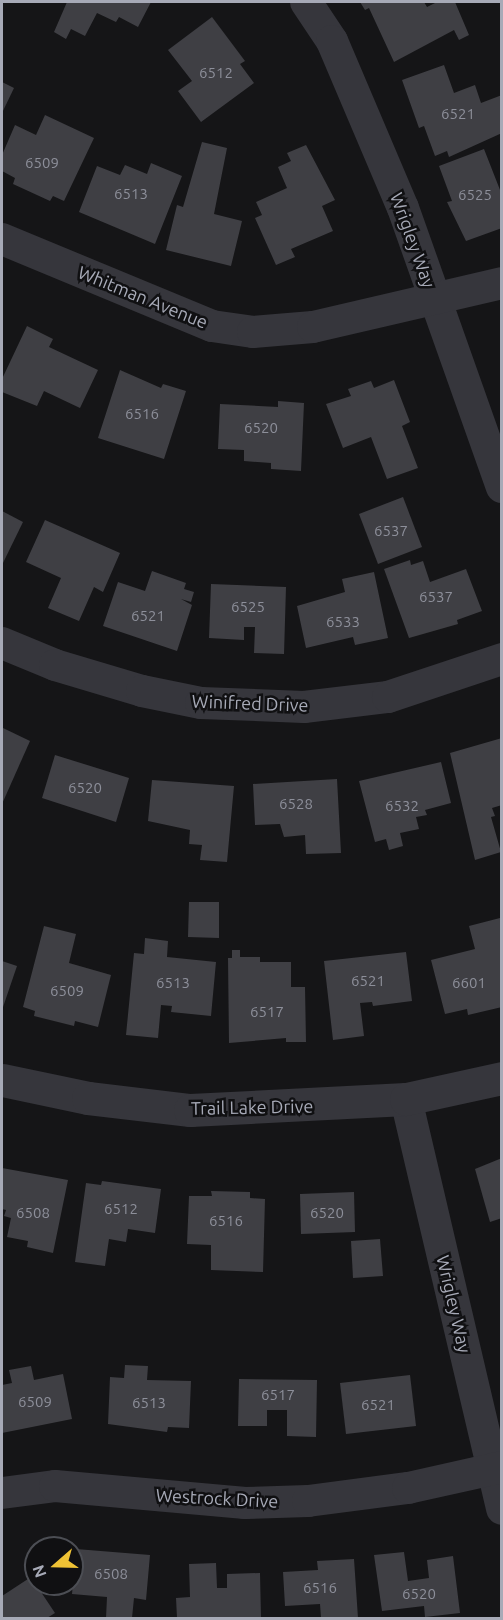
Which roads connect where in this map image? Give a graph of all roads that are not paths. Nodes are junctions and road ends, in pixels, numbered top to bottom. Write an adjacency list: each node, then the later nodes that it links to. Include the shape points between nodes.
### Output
1 (306, 2): 4 (street, Wrigley Way, via 332,41 403,208)
2 (2, 239): 4 (street, Whitman Avenue, via 212,326 253,332 314,327)
3 (501, 283): 4 (street, Whitman Avenue)
4 (435, 301): 5 (street, Wrigley Way)
5 (501, 487)
6 (2, 643): 7 (street, Winifred Drive, via 55,665 142,692 201,703 304,707 388,697)
7 (501, 659)
8 (501, 1078): 10 (street, Trail Lake Drive)
9 (2, 1080): 10 (street, Trail Lake Drive, via 88,1098 190,1110)
10 (406, 1099): 11 (street, Wrigley Way)
11 (497, 1468): 12 (street, Westrock Drive, via 408,1488 308,1501 245,1503 55,1486); 13 (street, Wrigley Way)
12 (2, 1493)
13 (501, 1509)

